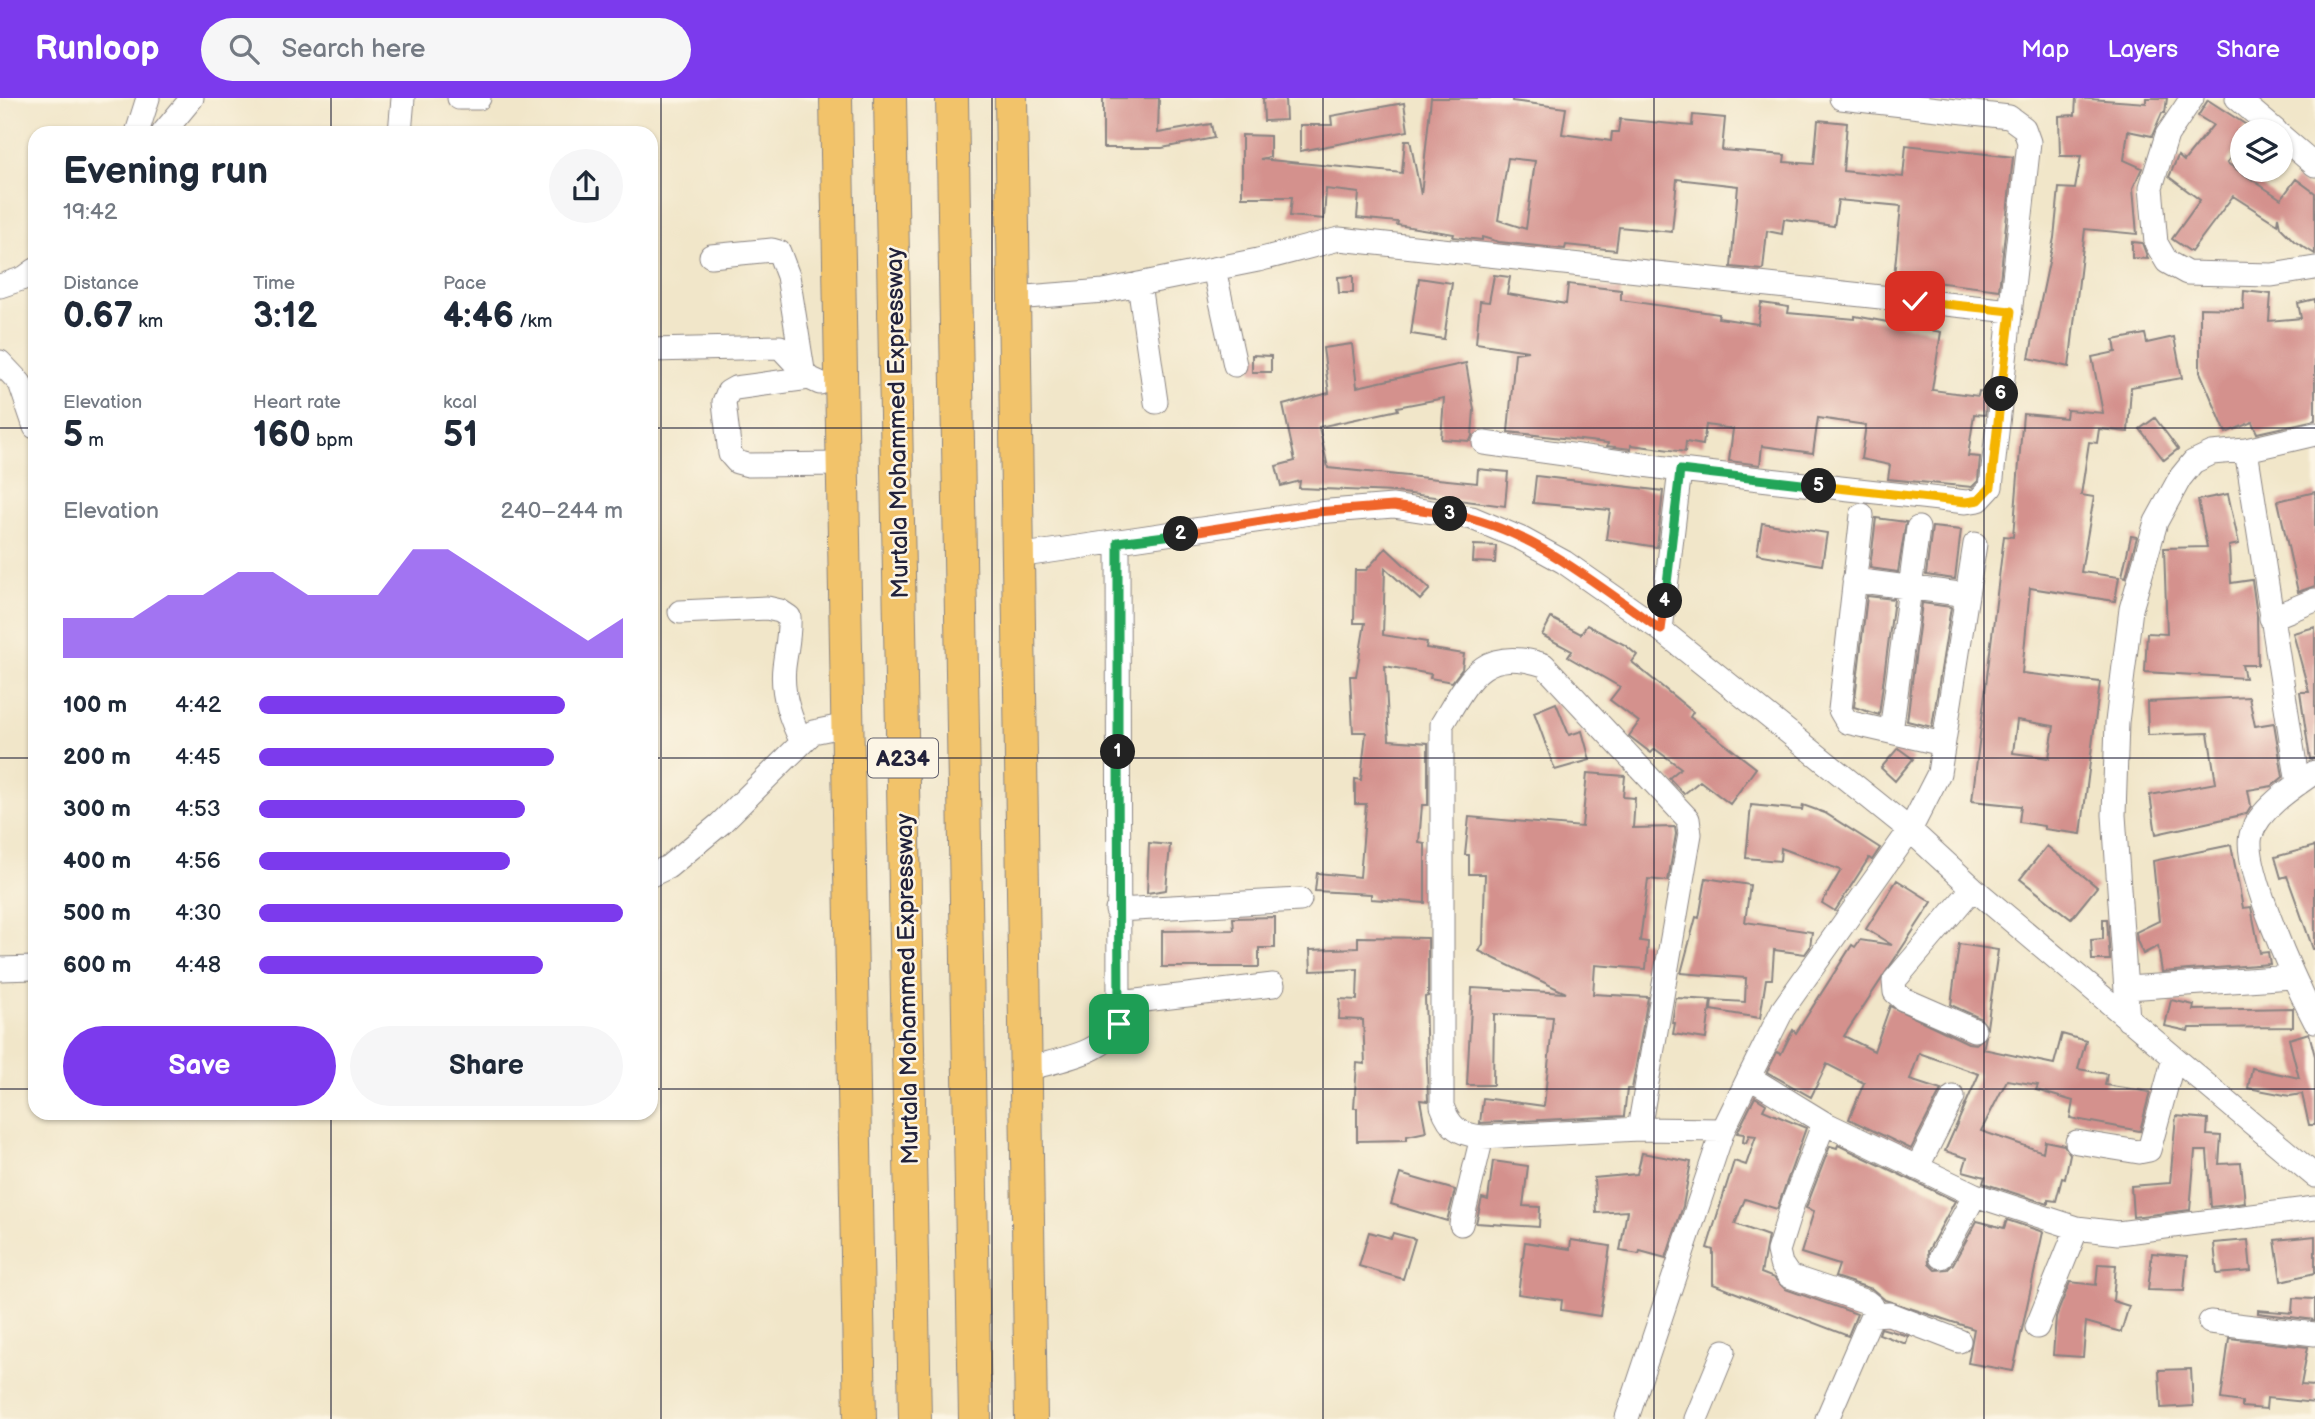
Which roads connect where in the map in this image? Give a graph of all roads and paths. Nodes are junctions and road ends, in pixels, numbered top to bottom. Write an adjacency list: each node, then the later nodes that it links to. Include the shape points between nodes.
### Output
1 (148, 98): 14 (street)
2 (192, 98): 15 (street)
3 (403, 98): 16 (street)
4 (459, 98): 5 (street)
5 (479, 98)
6 (836, 98): 31 (highway)
7 (890, 98): 94 (highway, Murtala Mohammed Expressway / A234)
8 (952, 98): 95 (highway, A234)
9 (1011, 98): 25 (highway)
10 (1842, 98): 26 (street, via 2009,117 2024,128 2029,142)
11 (2192, 98): 20 (street, via 2167,135 2151,187 2156,243 2167,262 2187,273 2272,275)
12 (2237, 98): 13 (street)
13 (2262, 119)
14 (139, 126)
15 (169, 126)
16 (401, 126)
17 (2293, 146): 18 (street)
18 (2315, 165)
19 (710, 256): 30 (street, via 779,252 788,276)
20 (2315, 268)
21 (1214, 269): 23 (street); 26 (street, via 1339,239); 29 (street)
22 (28, 275): 24 (street)
23 (1139, 284): 25 (street); 32 (street)
24 (0, 286)
25 (1014, 298): 43 (highway)
26 (2011, 311): 38 (street, via 1991,487 1979,500)
27 (658, 350): 30 (street, via 771,346 788,353)
28 (0, 362): 33 (street, via 20,383)
29 (1235, 365)
30 (806, 376): 31 (street); 37 (street, via 727,392 730,454 748,466)
31 (841, 385): 37 (highway)
32 (1156, 402)
33 (28, 406)
34 (2315, 434): 36 (street)
35 (1484, 443): 38 (street)
36 (2246, 450): 49 (street); 65 (street, via 2212,453 2193,463 2180,478 2156,522 2131,609 2117,722 2114,815)
37 (842, 464): 51 (highway)
38 (1680, 470): 50 (street)
39 (1862, 515): 44 (street)
40 (1918, 528): 45 (street)
41 (1118, 542): 43 (street); 50 (street, via 1317,512 1393,506 1472,518 1522,538 1564,562); 60 (street)
42 (1975, 544): 46 (street)
43 (1017, 556): 71 (highway)
44 (1854, 580): 45 (street); 52 (street, via 1840,710 1847,722)
45 (1908, 588): 46 (street); 52 (street)
46 (1967, 595): 54 (street)
47 (2315, 600): 49 (street)
48 (680, 612): 53 (street, via 767,608 789,617 784,670 789,717)
49 (2271, 618): 55 (street)
50 (1661, 630): 56 (street)
51 (847, 725): 53 (street, via 821,728); 93 (highway)
52 (1891, 732): 54 (street)
53 (802, 742): 57 (street, via 720,824)
54 (1943, 744): 56 (street, via 1939,773)
55 (2307, 778): 63 (street, via 2258,820 2250,837 2251,858)
56 (1910, 830): 58 (street); 72 (street, via 1783,1009)
57 (658, 872)
58 (1973, 888): 67 (street); 69 (street, via 1894,981 1895,992 1903,999)
59 (1300, 900): 60 (street)
60 (1117, 910): 66 (street)
61 (28, 968): 62 (street)
62 (0, 969)
63 (2292, 977): 65 (street); 68 (street)
64 (1273, 985): 66 (street)
65 (2127, 988): 67 (street)
66 (1119, 1003): 71 (street, via 1119,1024 1113,1037 1102,1045)
67 (2128, 1020): 70 (street)
68 (2315, 1020)
69 (1974, 1030)
70 (2174, 1058): 78 (street, via 2150,1150); 80 (street)
71 (1024, 1070): 96 (highway)
72 (1749, 1077): 74 (street); 76 (street)
73 (1953, 1097): 79 (street)
74 (1824, 1124): 79 (street); 86 (street, via 1789,1215 1778,1251 1781,1264 1790,1276 1867,1302)
75 (1639, 1129): 76 (street); 77 (street); 77 (street, via 1690,834 1688,820 1544,665 1520,657 1495,660 1474,672 1442,724 1442,1106 1449,1125)
76 (1723, 1130): 92 (street)
77 (1482, 1138): 83 (street)
78 (2077, 1143)
79 (1917, 1168): 81 (street)
80 (2315, 1176)
81 (1975, 1195): 84 (street); 85 (street)
82 (2315, 1208): 84 (street, via 2118,1233)
83 (1461, 1224)
84 (2077, 1228): 88 (street)
85 (1941, 1257)
86 (1872, 1315): 90 (street, via 1889,1314); 98 (street)
87 (2210, 1322): 89 (street)
88 (2037, 1327)
89 (2315, 1334)
90 (1959, 1341)
91 (1724, 1351): 97 (street)
92 (1627, 1418)
93 (860, 1419)
94 (915, 1419)
95 (975, 1419)
96 (1031, 1419)
97 (1696, 1419)
98 (1827, 1419)

